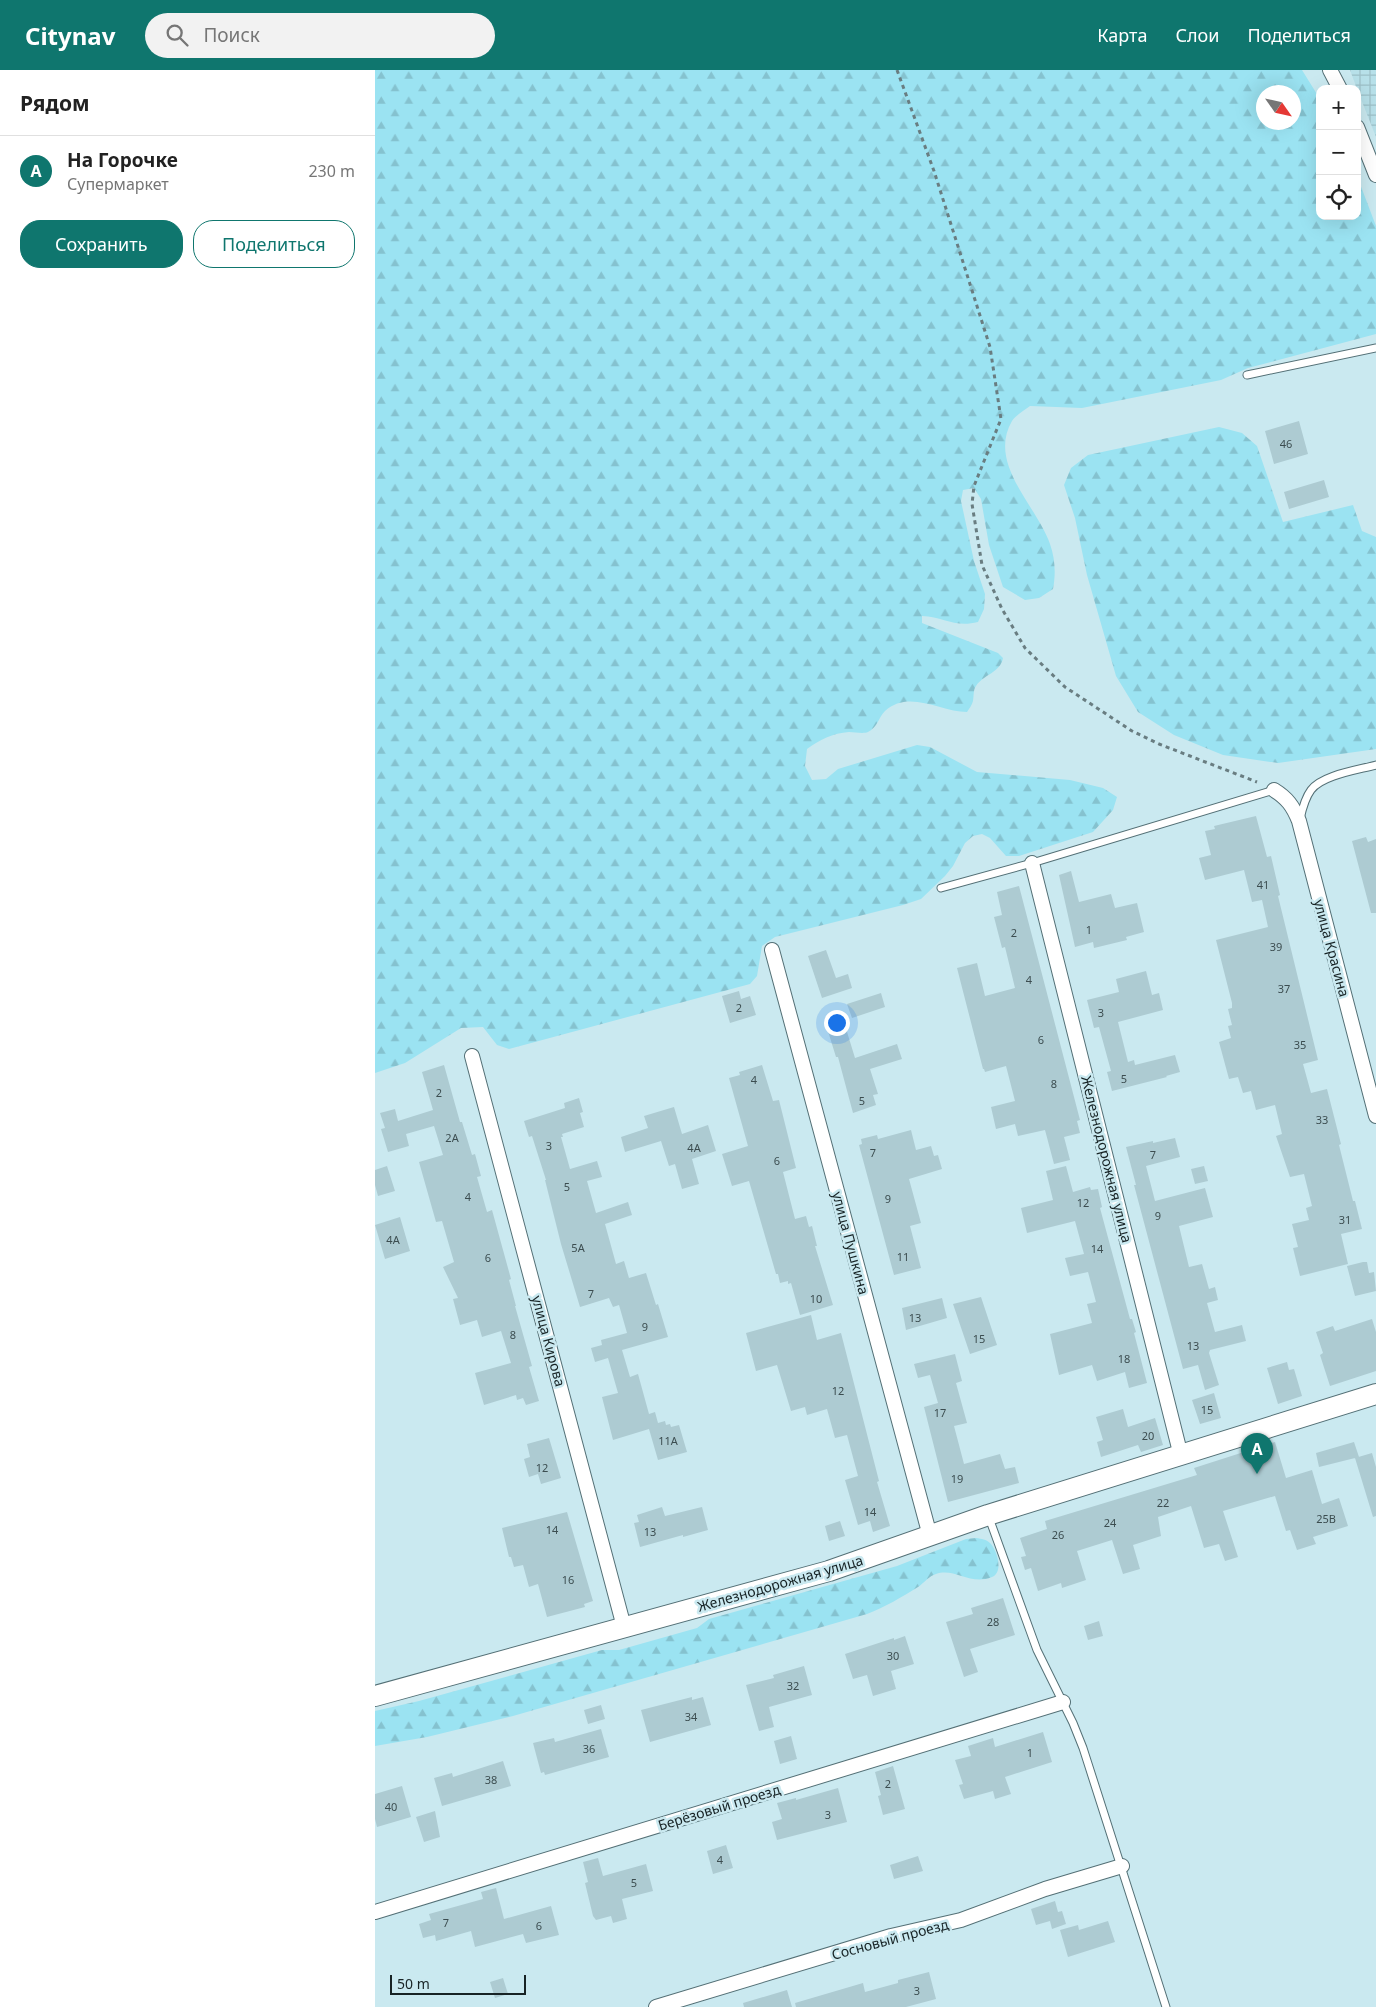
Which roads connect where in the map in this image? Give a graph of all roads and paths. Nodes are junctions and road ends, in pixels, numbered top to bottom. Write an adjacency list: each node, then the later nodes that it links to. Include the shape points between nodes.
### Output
1 (897, 70): 9 (path, via 934,171 990,347 1001,419 974,486 973,504 982,566 1002,608 1025,648 1065,688 1159,744)
2 (1329, 70): 3 (street)
3 (1338, 85)
4 (1358, 130): 5 (street)
5 (1376, 175)
6 (1376, 348): 7 (lane)
7 (1247, 375)
8 (1376, 765): 10 (lane, via 1318,783 1311,790)
9 (1274, 790): 10 (street, улица Красина, via 1292,805); 11 (lane)
10 (1299, 821): 15 (street, улица Красина)
11 (1032, 863): 12 (lane); 17 (street, Железнодорожная улица)
12 (941, 888)
13 (772, 950): 19 (street, улица Пушкина)
14 (472, 1056): 20 (street, улица Кирова)
15 (1376, 1116)
16 (1376, 1394): 17 (street, Железнодорожная улица)
17 (1181, 1456): 18 (street, Железнодорожная улица)
18 (988, 1515): 19 (street, Железнодорожная улица); 22 (lane, via 1037,1650)
19 (930, 1536): 20 (street, Железнодорожная улица, via 829,1571)
20 (624, 1627): 21 (street, Железнодорожная улица)
21 (375, 1696)
22 (1063, 1702): 23 (lane, via 1083,1748); 24 (street, Берёзовый проезд)
23 (1122, 1866): 25 (street, Сосновый проезд, via 1045,1889 961,1920 891,1936); 26 (lane)
24 (375, 1912)
25 (656, 2007)
26 (1166, 2007)

